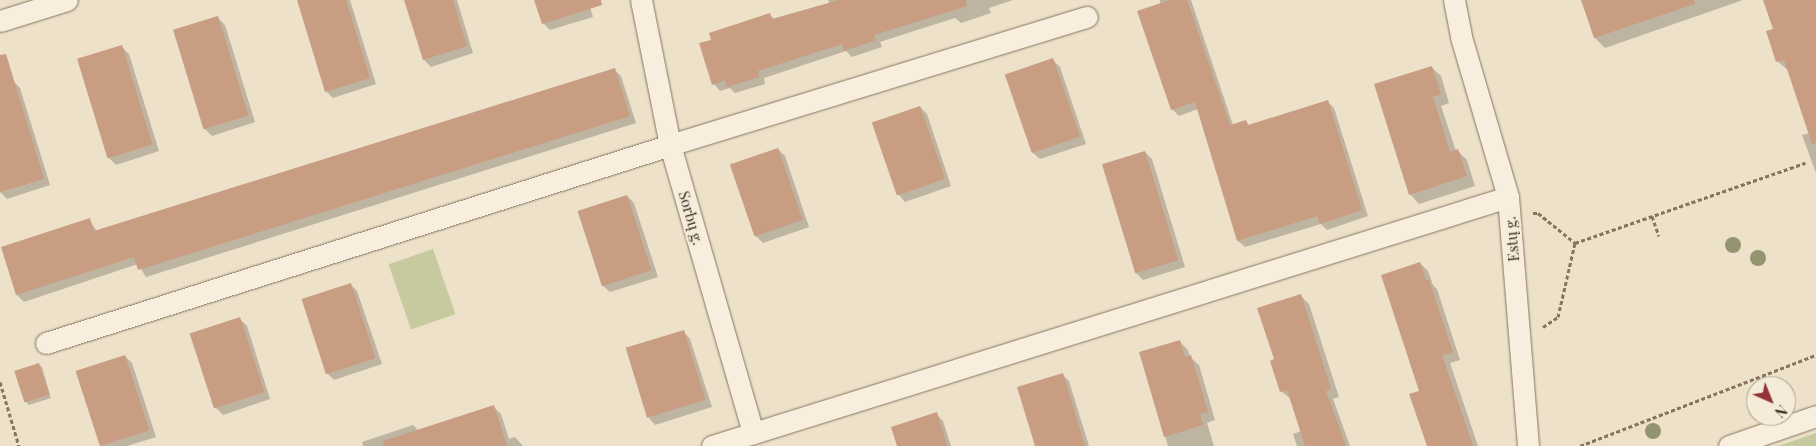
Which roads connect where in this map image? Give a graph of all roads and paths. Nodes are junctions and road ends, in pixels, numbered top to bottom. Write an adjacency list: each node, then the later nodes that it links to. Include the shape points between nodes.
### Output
1 (68, 0): 5 (street)
2 (641, 0): 6 (street, Sorbų g.)
3 (1454, 0): 8 (street, Estų g.)
4 (1087, 17): 6 (street)
5 (0, 21)
6 (670, 145): 12 (street); 17 (street, Sorbų g.)
7 (1806, 163): 9 (path)
8 (1509, 204): 11 (path, via 1538,213); 13 (street, Estų g.); 17 (street)
9 (1652, 216): 10 (path); 11 (path)
10 (1658, 236)
11 (1574, 243): 13 (path, via 1558,317)
12 (46, 343)
13 (1520, 343): 20 (street, Estų g.)
14 (1816, 355): 21 (path)
15 (0, 382): 18 (path)
16 (1816, 416): 22 (street)
17 (753, 433): 19 (street)
18 (20, 446)
19 (712, 446)
20 (1528, 446)
21 (1580, 446)
22 (1729, 446)

